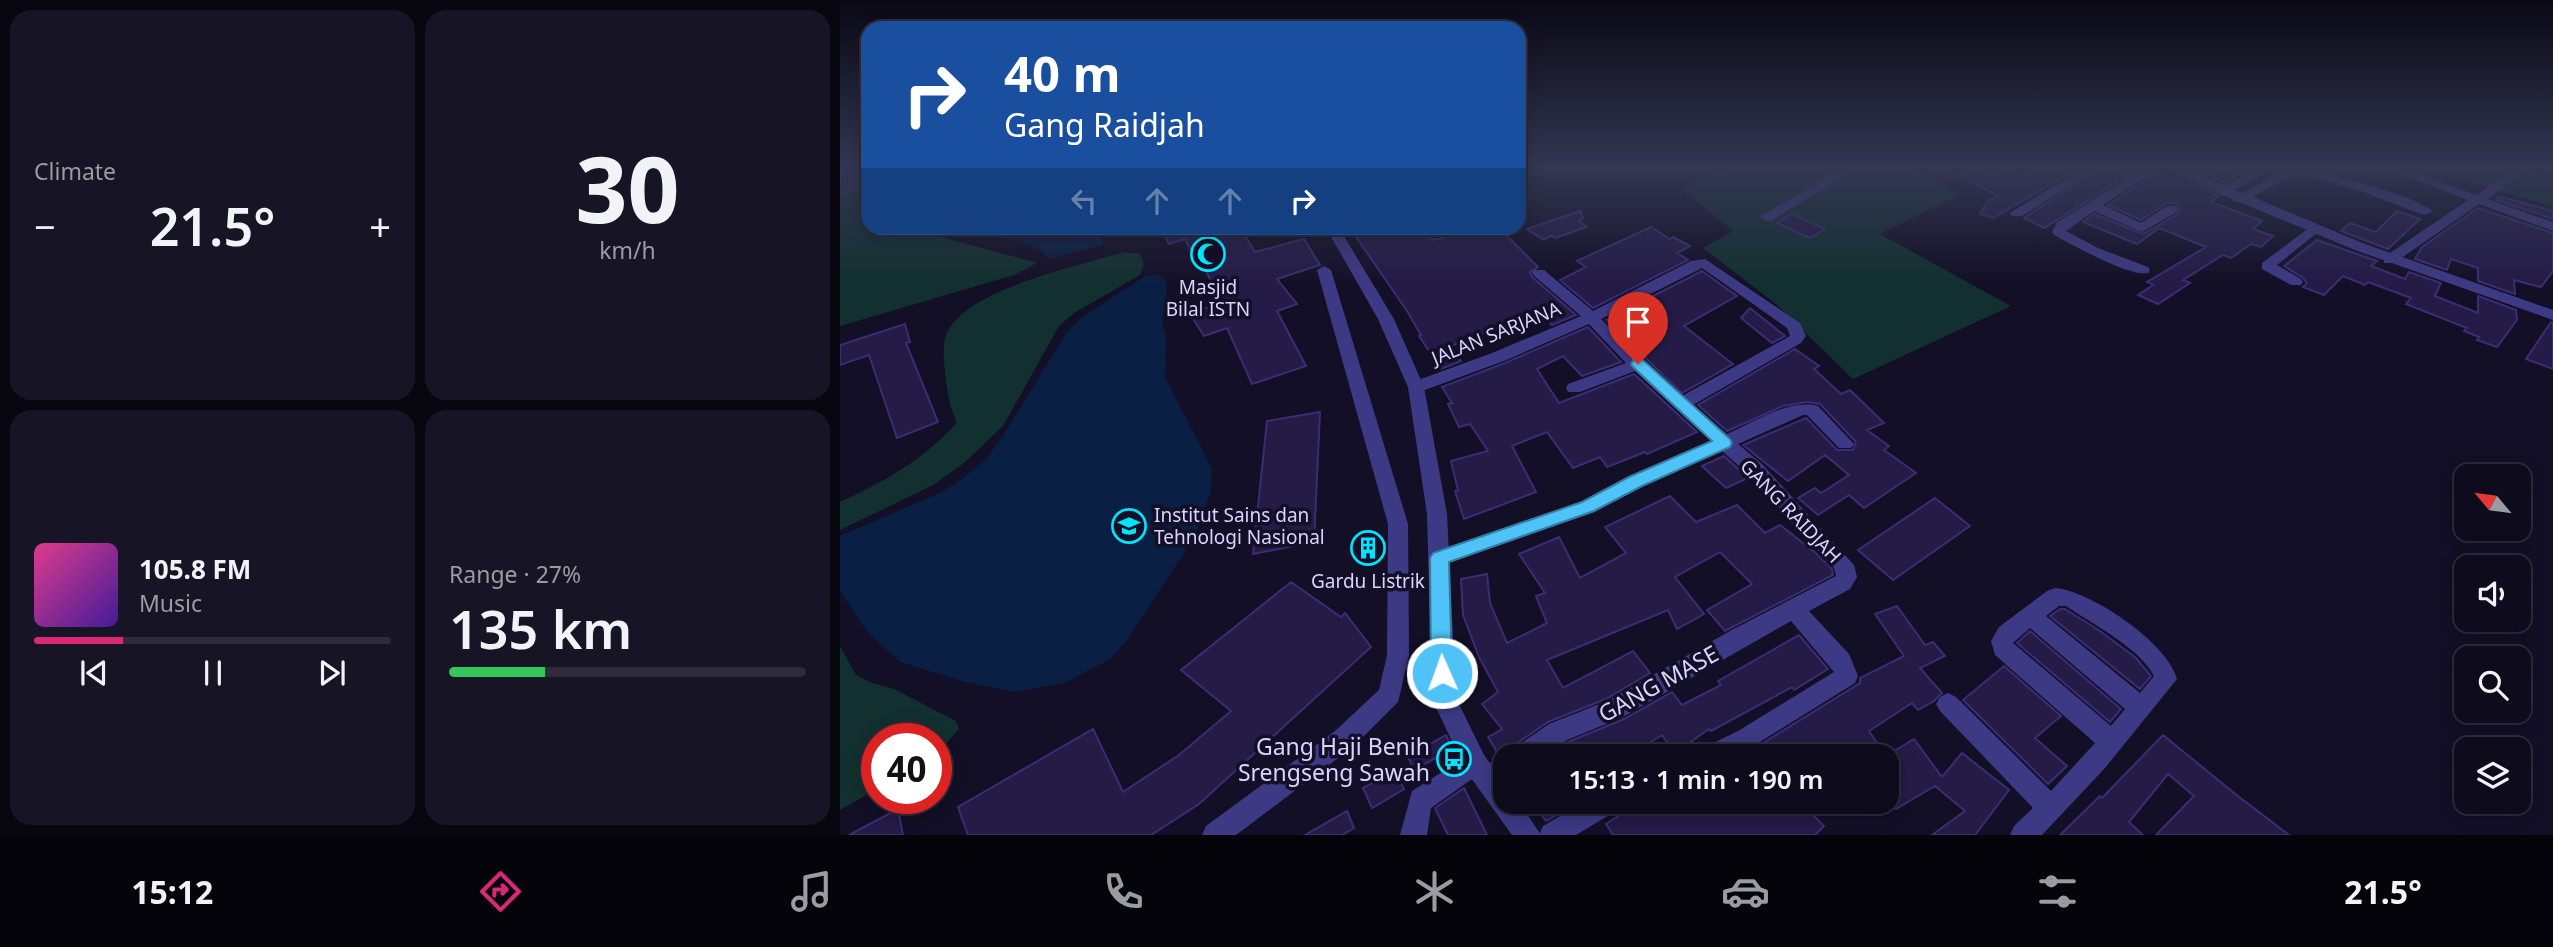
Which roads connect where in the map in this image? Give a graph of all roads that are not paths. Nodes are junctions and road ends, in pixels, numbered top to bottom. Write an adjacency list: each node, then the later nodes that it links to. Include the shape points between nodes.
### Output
1 (1786, 206): 11 (street)
2 (2029, 206): 10 (street)
3 (2094, 206): 8 (street, via 2142,228); 17 (street, via 2062,225 2059,232)
4 (2258, 206): 13 (street)
5 (2413, 206): 9 (street)
6 (2471, 206): 15 (street)
7 (2500, 206): 12 (street)
8 (2172, 209)
9 (2426, 211)
10 (2017, 213)
11 (1767, 217)
12 (2553, 227)
13 (2313, 229): 15 (street); 19 (street, via 2267,266)
14 (1336, 235): 23 (street, via 1386,320)
15 (2389, 260): 20 (street)
16 (1324, 270): 39 (street, via 1398,524 1398,655 1390,695 1344,739)
17 (2143, 271)
18 (1539, 273): 21 (street)
19 (2296, 282)
20 (2553, 315)
21 (1591, 317): 22 (street); 23 (street, JALAN SARJANA); 25 (street, JALAN SARJANA, via 1700,262 1798,332 1795,340)
22 (1638, 364): 24 (street); 25 (street)
23 (1416, 387): 28 (street, via 1437,514)
24 (1574, 388)
25 (1680, 405): 26 (street)
26 (1724, 443): 27 (street, via 1807,409); 28 (street, GANG RAIDJAH, via 1588,507); 29 (street, GANG RAIDJAH, via 1785,499 1844,565 1847,577 1843,583)
27 (1845, 444)
28 (1439, 558): 36 (street, via 1444,699)
29 (1793, 608): 34 (street, GANG MASE, via 1615,709); 35 (street, via 1841,661 1847,676)
30 (2031, 616): 32 (street); 32 (street, via 2055,597 2070,598 2149,652 2166,672); 33 (street, via 2007,634 2003,648)
31 (1948, 704): 37 (street)
32 (2141, 708): 33 (street)
33 (2110, 741): 37 (street)
34 (1540, 744)
35 (1737, 744)
36 (1489, 770): 40 (street, via 1421,800); 41 (street)
37 (2050, 808): 43 (street)
38 (1587, 814): 42 (street)
39 (1215, 835)
40 (1413, 835)
41 (1528, 835)
42 (1552, 835)
43 (2023, 835)

